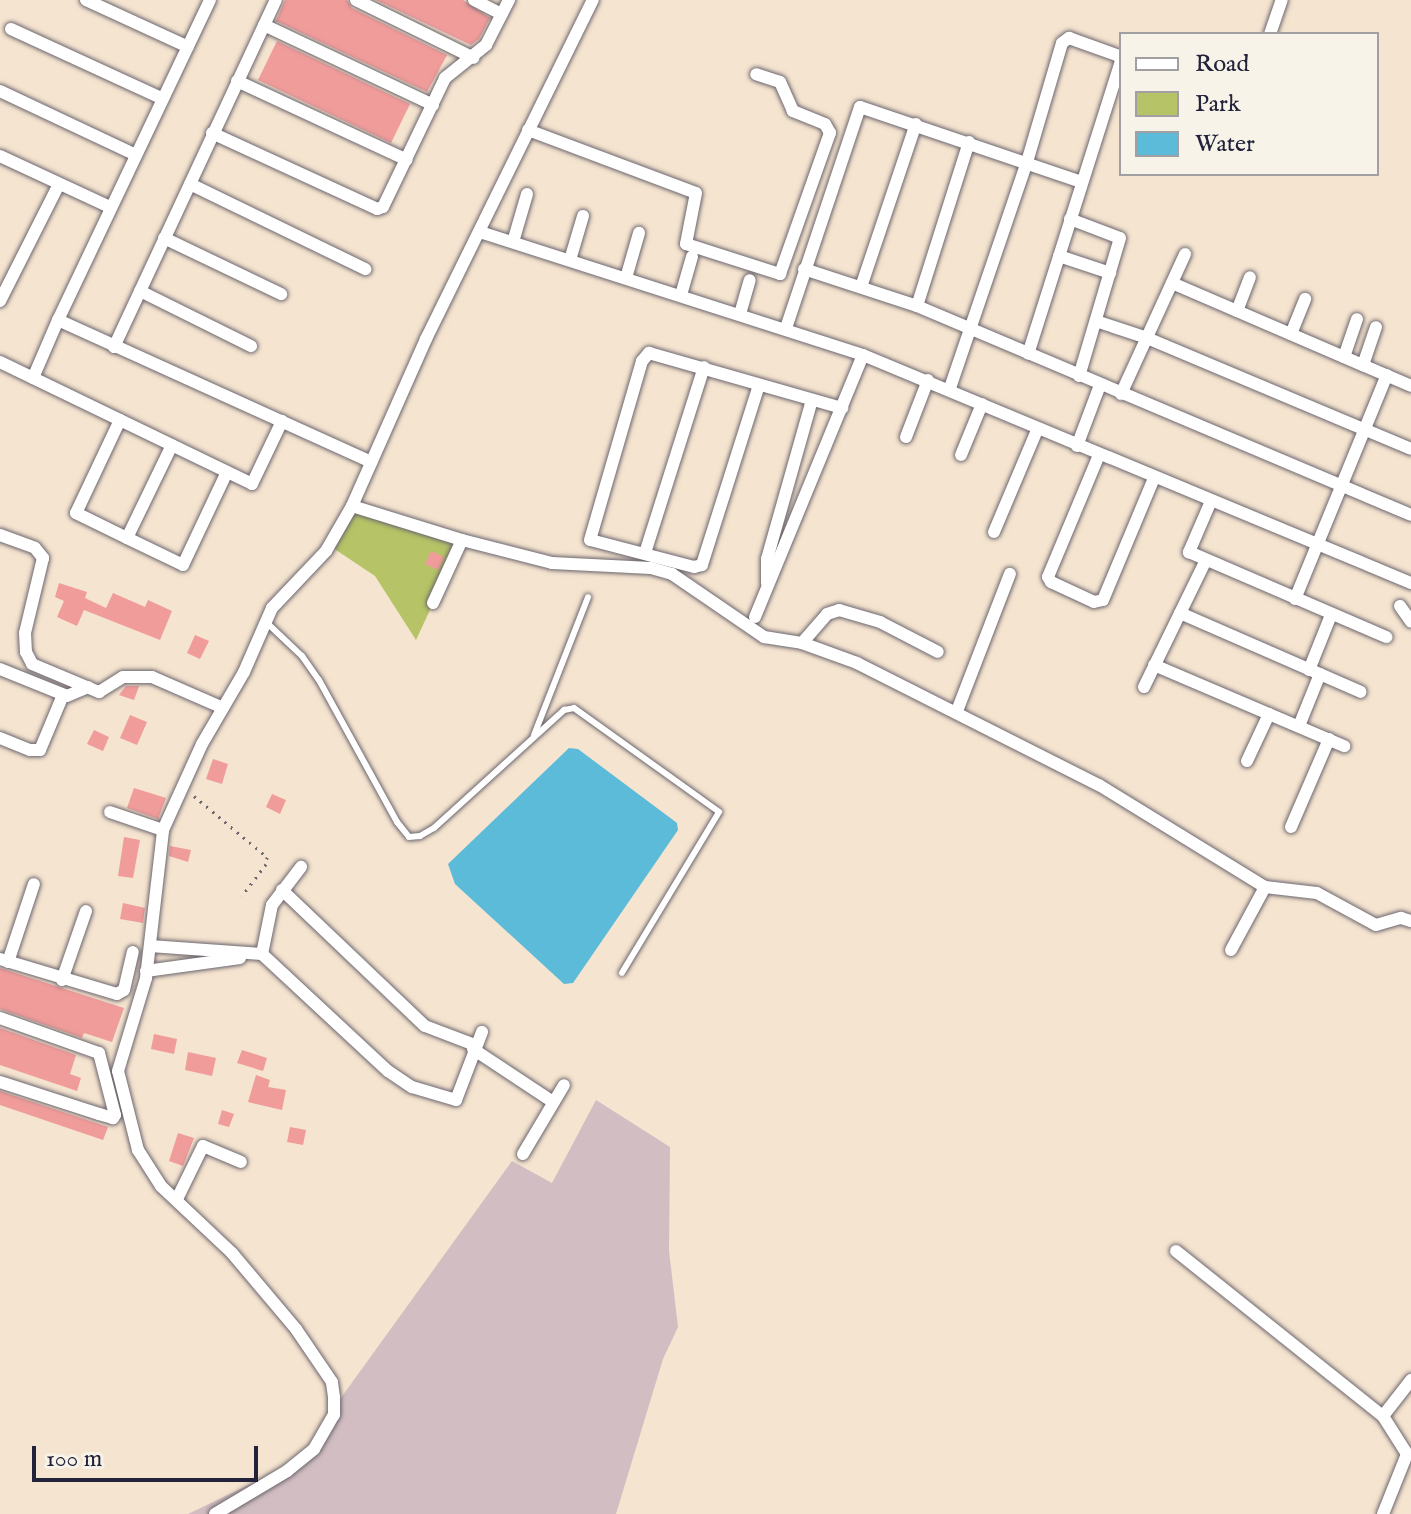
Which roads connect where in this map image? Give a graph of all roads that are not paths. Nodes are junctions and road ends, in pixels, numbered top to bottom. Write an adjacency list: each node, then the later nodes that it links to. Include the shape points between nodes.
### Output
1 (86, 0): 13 (street)
2 (210, 0): 13 (street)
3 (276, 0): 10 (street)
4 (356, 0): 15 (street)
5 (474, 0): 9 (street)
6 (509, 0): 9 (street)
7 (593, 0): 23 (street)
8 (1282, 0): 12 (street)
9 (502, 14): 15 (street)
10 (264, 25): 18 (street); 21 (street)
11 (11, 29): 20 (street)
12 (1271, 32)
13 (188, 47): 20 (street)
14 (1119, 56): 29 (street, via 1065,39)
15 (474, 58): 21 (street, via 445,78)
16 (1119, 67): 30 (street)
17 (756, 74): 23 (street, via 780,82 793,111 825,124 830,133 784,270 777,275 686,244 696,193)
18 (237, 81): 24 (street); 28 (street)
19 (0, 91): 26 (street)
20 (163, 99): 26 (street)
21 (433, 105): 28 (street)
22 (916, 124): 25 (street); 46 (street, via 860,107); 52 (street)
23 (528, 130): 37 (street)
24 (212, 133): 28 (street, via 377,209 388,201); 32 (street)
25 (969, 142): 29 (street); 58 (street)
26 (136, 155): 34 (street)
27 (0, 156): 31 (street)
28 (407, 160)
29 (1027, 162): 30 (street); 66 (street)
30 (1081, 182): 36 (street)
31 (59, 184): 34 (street); 57 (street)
32 (190, 184): 39 (street); 45 (street)
33 (527, 194): 40 (street)
34 (110, 207): 62 (street)
35 (583, 216): 44 (street)
36 (1070, 219): 42 (street); 47 (street, via 1120,238)
37 (480, 232): 40 (street); 99 (street)
38 (639, 233): 49 (street)
39 (164, 238): 53 (street); 54 (street)
40 (513, 242): 44 (street)
41 (1185, 254): 51 (street)
42 (1059, 256): 47 (street); 71 (street)
43 (692, 257): 55 (street)
44 (570, 260): 49 (street)
45 (365, 269)
46 (804, 269): 52 (street); 65 (street)
47 (1110, 273): 63 (street)
48 (1250, 277): 59 (street)
49 (626, 278): 55 (street)
50 (750, 280): 60 (street)
51 (1172, 283): 59 (street); 68 (street)
52 (861, 287): 58 (street)
53 (140, 291): 69 (street); 70 (street)
54 (281, 294)
55 (681, 295): 60 (street)
56 (1305, 299): 67 (street)
57 (0, 301)
58 (917, 306): 66 (street)
59 (1237, 311): 67 (street)
60 (740, 314): 65 (street)
61 (1357, 319): 73 (street)
62 (58, 320): 70 (street); 79 (street)
63 (1096, 321): 68 (street); 78 (street)
64 (1376, 327): 75 (street)
65 (786, 328): 72 (street)
66 (971, 328): 71 (street); 84 (street)
67 (1291, 334): 73 (street)
68 (1147, 338): 85 (street); 91 (street)
69 (251, 346)
70 (114, 347): 90 (street)
71 (1028, 354): 78 (street)
72 (863, 355): 80 (street); 88 (street)
73 (1344, 357): 75 (street)
74 (0, 362): 79 (street)
75 (1363, 365): 77 (street)
76 (704, 367): 81 (street); 111 (street); 111 (street, via 649,353 642,361 590,540)
77 (1387, 375): 83 (street); 91 (street)
78 (1079, 376): 82 (street)
79 (33, 378): 89 (street)
80 (928, 380): 84 (street); 93 (street)
81 (759, 385): 86 (street); 111 (street, via 702,565)
82 (1100, 385): 85 (street); 95 (street)
83 (1411, 386)
84 (950, 388): 87 (street)
85 (1121, 394): 102 (street)
86 (812, 400): 88 (street); 115 (street, via 767,559)
87 (982, 404): 92 (street); 97 (street)
88 (842, 408): 115 (street)
89 (120, 420): 94 (street); 108 (street, via 76,513)
90 (282, 421): 99 (street); 100 (street, via 252,484)
91 (1365, 429): 96 (street); 102 (street)
92 (1037, 430): 95 (street); 106 (street)
93 (906, 437)
94 (172, 445): 100 (street); 108 (street)
95 (1077, 446): 98 (street)
96 (1411, 449)
97 (961, 455)
98 (1099, 455): 101 (street); 101 (street, via 1048,577 1094,602 1103,600)
99 (371, 462): 104 (street)
100 (227, 472): 108 (street, via 183,565)
101 (1154, 478): 103 (street)
102 (1341, 486): 105 (street); 110 (street)
103 (1211, 501): 110 (street); 112 (street, via 1189,551)
104 (352, 506): 109 (street); 123 (street, via 326,551 272,608)
105 (1411, 515)
106 (994, 532)
107 (0, 535): 131 (street, via 35,548 43,558 25,633 28,658)
108 (127, 538)
109 (462, 540): 118 (street); 126 (street, via 552,563 651,568 672,574 764,637)
110 (1318, 544): 114 (street); 117 (street)
111 (645, 553)
112 (1206, 560): 117 (street); 120 (street)
113 (1010, 574): 136 (street)
114 (1411, 583)
115 (768, 587): 122 (street)
116 (588, 597): 140 (lane)
117 (1295, 599): 121 (street)
118 (433, 603)
119 (1400, 606): 124 (street)
120 (1180, 613): 128 (street); 130 (street)
121 (1331, 615): 125 (street); 130 (street)
122 (755, 617)
123 (266, 622): 135 (street); 140 (lane, via 319,680 409,837 434,828)
124 (1411, 622)
125 (1386, 637)
126 (802, 643): 127 (street, via 827,614 839,610 880,622); 136 (street)
127 (938, 652)
128 (1154, 665): 132 (street); 137 (street)
129 (0, 669): 134 (street)
130 (1314, 672): 133 (street); 138 (street)
131 (88, 687): 134 (street); 135 (street, via 99,692 123,677 152,677)
132 (1144, 687)
133 (1361, 692)
134 (63, 695): 139 (street, via 40,750)
135 (223, 708): 146 (street)
136 (957, 711): 149 (street, via 1099,785)
137 (1269, 714): 138 (street); 143 (street)
138 (1299, 726): 141 (street)
139 (0, 738)
140 (532, 739): 160 (lane, via 564,710 574,708 719,812)
141 (1329, 739): 142 (street); 145 (street)
142 (1344, 746)
143 (1247, 761)
144 (110, 812): 146 (street)
145 (1291, 827)
146 (163, 830): 154 (street)
147 (301, 867): 150 (street)
148 (34, 884): 158 (street)
149 (1265, 887): 153 (street, via 1317,893 1376,925); 155 (street)
150 (282, 890): 157 (street, via 267,920); 164 (street, via 425,1026)
151 (1411, 907): 153 (street)
152 (86, 911): 161 (street)
153 (1406, 920)
154 (150, 946): 157 (street); 159 (street)
155 (1231, 950)
156 (133, 952): 161 (street, via 120,994)
157 (262, 954): 159 (street); 164 (street, via 412,1087 456,1100)
158 (4, 961): 161 (street)
159 (146, 971): 170 (street, via 117,1076 142,1159)
160 (622, 973)
161 (62, 980)
162 (0, 1018): 165 (street, via 103,1056 115,1115)
163 (482, 1032): 164 (street)
164 (474, 1047): 167 (street)
165 (0, 1082)
166 (564, 1085): 167 (street)
167 (553, 1102): 168 (street)
168 (523, 1154)
169 (241, 1162): 170 (street, via 203,1146)
170 (177, 1199): 174 (street, via 232,1253 296,1329 332,1382 334,1397 334,1415 314,1449)
171 (1176, 1251): 173 (street)
172 (1411, 1380): 173 (street)
173 (1383, 1416): 175 (street, via 1407,1454)
174 (215, 1514)
175 (1383, 1514)

